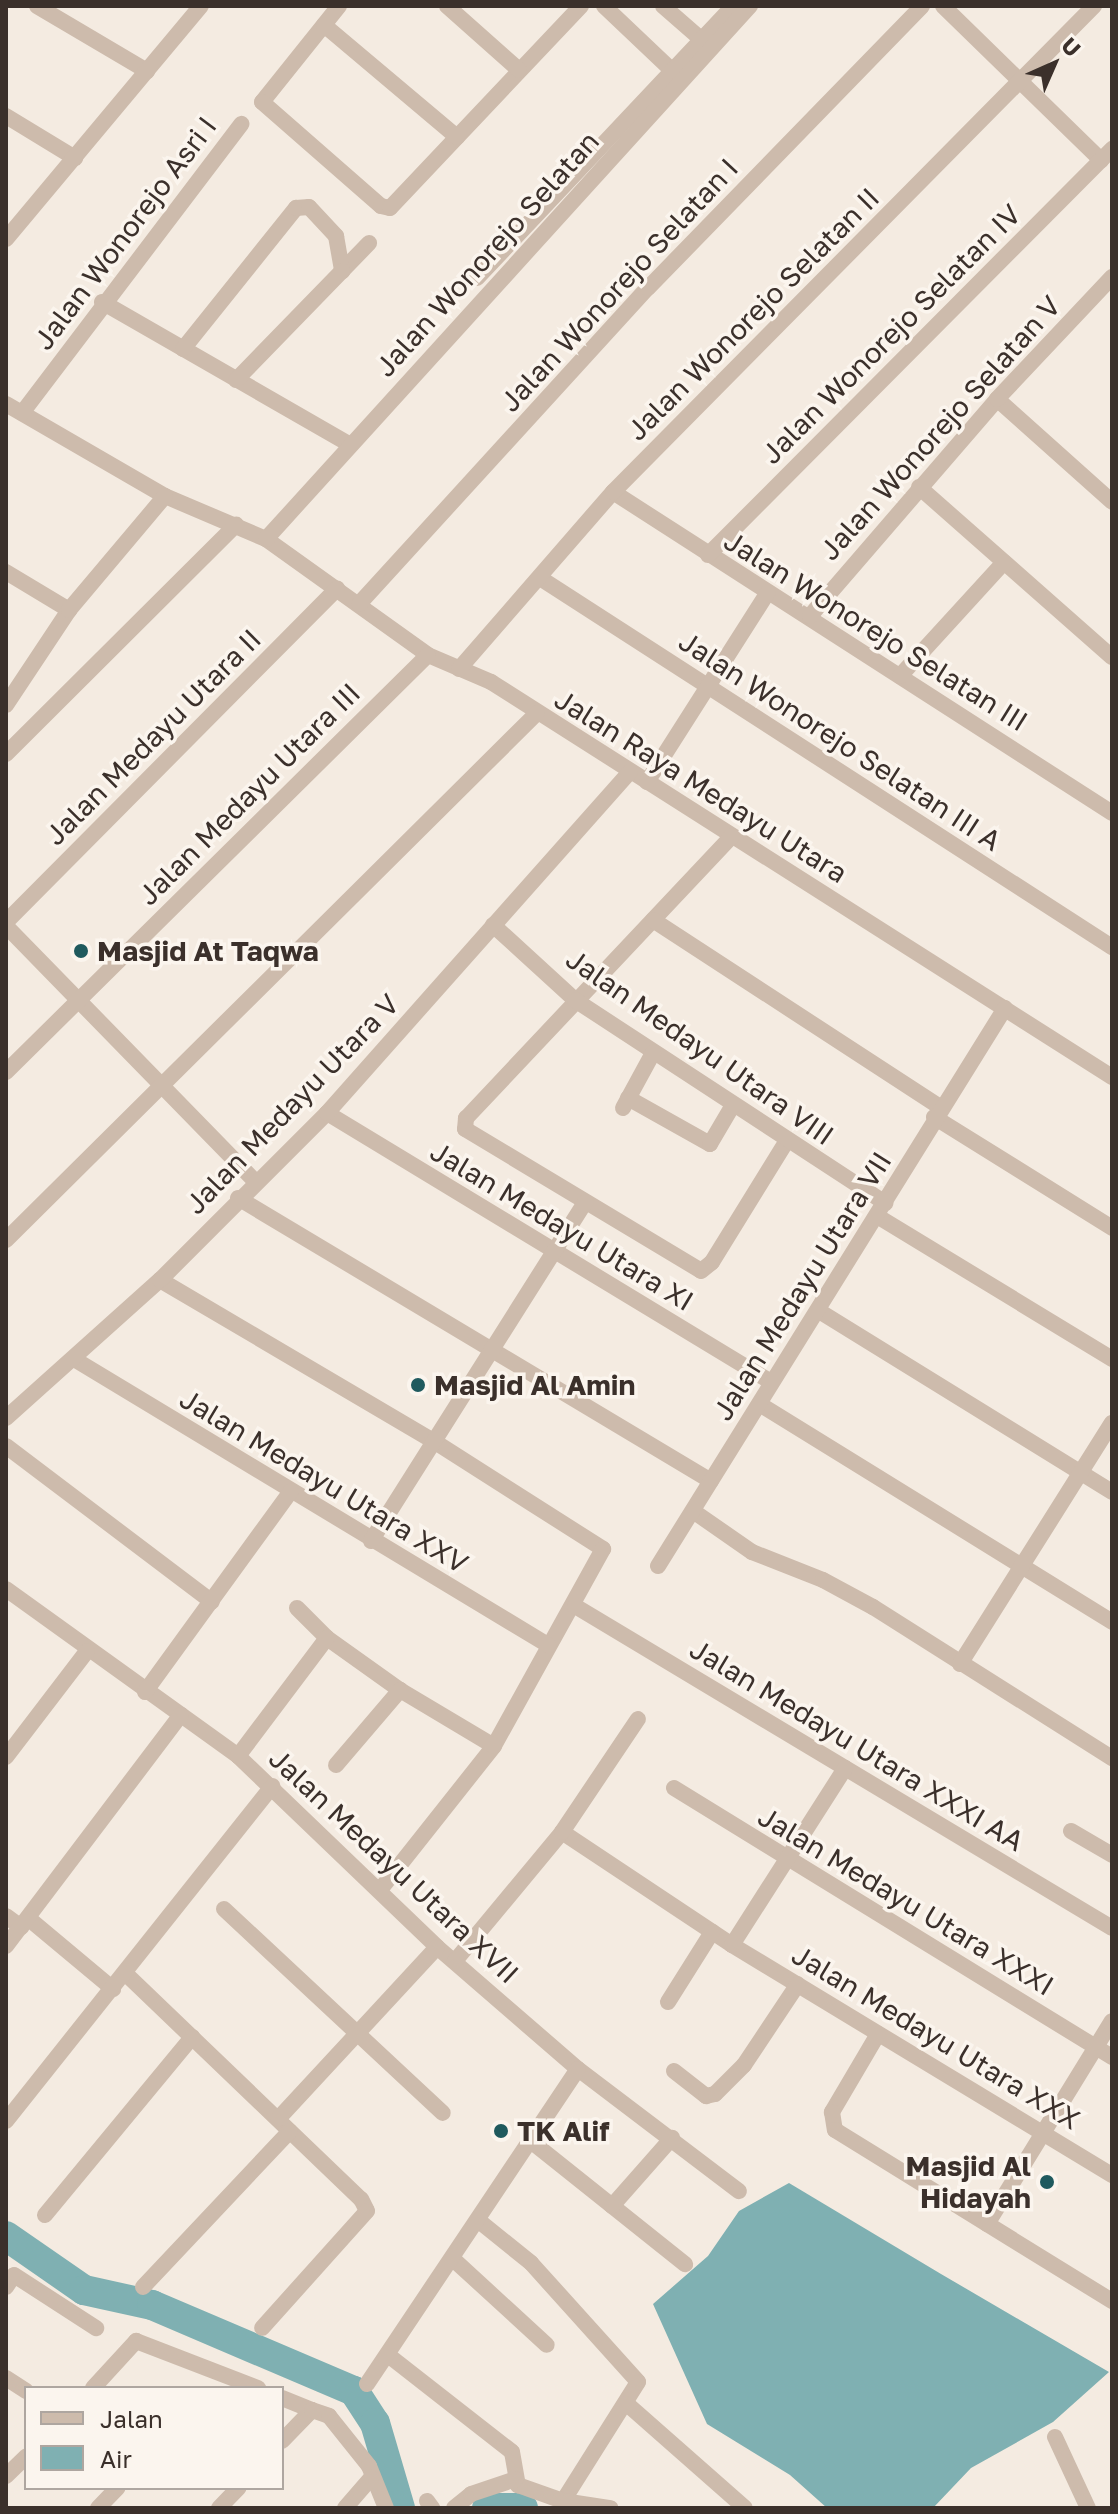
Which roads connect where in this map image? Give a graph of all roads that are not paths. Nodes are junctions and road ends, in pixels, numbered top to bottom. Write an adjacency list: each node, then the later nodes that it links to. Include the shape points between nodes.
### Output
1 (37, 6): 16 (street)
2 (201, 6): 16 (street)
3 (339, 6): 13 (street)
4 (447, 6): 15 (street)
5 (581, 6): 15 (street)
6 (604, 6): 17 (street)
7 (663, 6): 14 (street)
8 (733, 6): 14 (street)
9 (750, 6): 14 (street, Jalan Wonorejo Selatan)
10 (922, 6): 48 (street, Jalan Wonorejo Selatan I, via 648,288)
11 (943, 6): 18 (street)
12 (1094, 6): 18 (street, Jalan Wonorejo Selatan II)
13 (324, 25): 21 (street); 21 (street, via 262,102 381,206 390,208)
14 (706, 44): 17 (street, Jalan Wonorejo Selatan)
15 (519, 70): 21 (street)
16 (147, 71): 23 (street)
17 (677, 75): 28 (street); 35 (street, Jalan Wonorejo Selatan)
18 (1022, 79): 22 (street); 37 (street, Jalan Wonorejo Selatan II)
19 (6, 116): 23 (street)
20 (241, 124): 29 (street, Jalan Wonorejo Asri I)
21 (457, 137)
22 (1107, 155): 42 (street, Jalan Wonorejo Selatan IV)
23 (75, 158): 24 (street)
24 (7, 240)
25 (369, 243): 26 (street)
26 (342, 271): 30 (street, via 336,236 302,206); 31 (street)
27 (1112, 277): 32 (street, Jalan Wonorejo Selatan V)
28 (477, 278)
29 (102, 302): 30 (street); 34 (street, Jalan Wonorejo Asri I)
30 (183, 349): 31 (street)
31 (236, 380): 35 (street)
32 (997, 399): 36 (street, Jalan Wonorejo Selatan V); 39 (street)
33 (6, 404): 34 (street, Jalan Raya Medayu Utara)
34 (22, 413): 38 (street, Jalan Raya Medayu Utara)
35 (349, 444): 41 (street, Jalan Wonorejo Selatan)
36 (919, 487): 43 (street); 50 (street, Jalan Wonorejo Selatan V)
37 (613, 492): 42 (street, Jalan Wonorejo Selatan III); 45 (street, Jalan Wonorejo Selatan II)
38 (165, 496): 40 (street, Jalan Raya Medayu Utara); 49 (street)
39 (1112, 502)
40 (236, 525): 41 (street, Jalan Raya Medayu Utara); 58 (street)
41 (266, 539): 46 (street, Jalan Raya Medayu Utara)
42 (708, 555): 47 (street, Jalan Wonorejo Selatan III)
43 (1004, 562): 51 (street); 54 (street)
44 (6, 572): 49 (street)
45 (540, 578): 53 (street, Jalan Wonorejo Selatan II); 55 (street, Jalan Wonorejo Selatan III A)
46 (337, 589): 48 (street, Jalan Raya Medayu Utara); 64 (street, Jalan Medayu Utara II)
47 (768, 592): 50 (street, Jalan Wonorejo Selatan III); 55 (street)
48 (359, 604): 52 (street, Jalan Raya Medayu Utara)
49 (69, 610): 56 (street)
50 (810, 616): 54 (street, Jalan Wonorejo Selatan III)
51 (1108, 653)
52 (428, 655): 53 (street, Jalan Raya Medayu Utara); 68 (street, Jalan Medayu Utara III)
53 (459, 669): 57 (street, Jalan Raya Medayu Utara, via 491,682)
54 (900, 676): 61 (street, Jalan Wonorejo Selatan III)
55 (708, 687): 60 (street); 66 (street, Jalan Wonorejo Selatan III A)
56 (6, 705)
57 (537, 713): 59 (street, Jalan Raya Medayu Utara); 73 (street)
58 (6, 754)
59 (630, 772): 60 (street, Jalan Raya Medayu Utara); 65 (street, Jalan Medayu Utara V)
60 (647, 782): 62 (street, Jalan Raya Medayu Utara)
61 (1112, 813)
62 (732, 836): 63 (street); 69 (street, Jalan Raya Medayu Utara)
63 (653, 920): 67 (street); 75 (street)
64 (6, 924): 68 (street, Jalan Medayu Utara II)
65 (493, 925): 67 (street, Jalan Medayu Utara VIII); 76 (street, Jalan Medayu Utara V)
66 (1112, 947)
67 (575, 1000): 70 (street, Jalan Medayu Utara VIII); 80 (street, via 466,1118 465,1129)
68 (77, 1001): 71 (street, Jalan Medayu Utara III); 73 (street, Jalan Medayu Utara II)
69 (1005, 1008): 72 (street, Jalan Raya Medayu Utara); 75 (street, Jalan Medayu Utara VII)
70 (653, 1053): 74 (street, Jalan Medayu Utara VIII); 74 (street, via 626,1103 710,1144)
71 (6, 1072)
72 (1112, 1077)
73 (165, 1086): 78 (street, Jalan Medayu Utara II); 83 (street)
74 (733, 1105): 77 (street, Jalan Medayu Utara VIII)
75 (937, 1112): 81 (street, Jalan Medayu Utara VII); 82 (street)
76 (327, 1113): 78 (street, Jalan Medayu Utara V); 84 (street, Jalan Medayu Utara XI)
77 (786, 1142): 80 (street, via 707,1269 694,1268); 81 (street, Jalan Medayu Utara VIII)
78 (256, 1182): 79 (street, Jalan Medayu Utara V)
79 (238, 1198): 85 (street, Jalan Medayu Utara V); 87 (street)
80 (585, 1202): 84 (street)
81 (881, 1210): 86 (street, Jalan Medayu Utara VII); 89 (street, Jalan Medayu Utara VIII)
82 (1112, 1228)
83 (6, 1240)
84 (553, 1254): 87 (street); 90 (street, Jalan Medayu Utara XI)
85 (160, 1280): 88 (street, Jalan Medayu Utara V); 94 (street)
86 (819, 1311): 90 (street, Jalan Medayu Utara VII); 96 (street)
87 (491, 1346): 94 (street); 97 (street)
88 (74, 1359): 92 (street, Jalan Medayu Utara V); 98 (street, Jalan Medayu Utara XXV)
89 (1112, 1359)
90 (771, 1382): 91 (street, Jalan Medayu Utara VII)
91 (761, 1405): 97 (street, Jalan Medayu Utara VII); 103 (street)
92 (6, 1418)
93 (1112, 1423): 96 (street)
94 (432, 1440): 101 (street); 106 (street, via 599,1542 603,1555)
95 (6, 1446): 105 (street)
96 (1081, 1473): 99 (street); 103 (street)
97 (711, 1481): 100 (street, Jalan Medayu Utara VII)
98 (291, 1491): 101 (street, Jalan Medayu Utara XXV); 105 (street)
99 (1112, 1492)
100 (693, 1511): 102 (street, Jalan Medayu Utara VII); 112 (street, via 752,1552 823,1580)
101 (371, 1541): 110 (street, Jalan Medayu Utara XXV)
102 (658, 1566)
103 (1022, 1566): 108 (street); 112 (street)
104 (6, 1589): 111 (street, Jalan Medayu Utara XVII)
105 (212, 1602): 114 (street)
106 (575, 1606): 110 (street); 122 (street, Jalan Medayu Utara XXXI AA)
107 (297, 1608): 109 (street)
108 (1112, 1622)
109 (327, 1638): 113 (street); 118 (street)
110 (548, 1645): 117 (street)
111 (87, 1651): 114 (street, Jalan Medayu Utara XVII); 119 (street)
112 (960, 1664): 120 (street)
113 (400, 1690): 117 (street); 121 (street)
114 (145, 1692): 115 (street, Jalan Medayu Utara XVII)
115 (181, 1715): 118 (street, Jalan Medayu Utara XVII); 132 (street)
116 (638, 1719): 126 (street)
117 (494, 1746): 129 (street)
118 (238, 1756): 123 (street, Jalan Medayu Utara XVII)
119 (6, 1757)
120 (1112, 1758)
121 (336, 1765)
122 (845, 1768): 128 (street); 133 (street, Jalan Medayu Utara XXXI AA)
123 (272, 1786): 129 (street, Jalan Medayu Utara XVII); 139 (street)
124 (674, 1788): 128 (street, Jalan Medayu Utara XXXI)
125 (1071, 1831): 127 (street)
126 (562, 1832): 134 (street, Jalan Medayu Utara XXX); 138 (street)
127 (1112, 1855)
128 (788, 1859): 135 (street); 147 (street, Jalan Medayu Utara XXXI)
129 (380, 1890): 137 (street, Jalan Medayu Utara XVII)
130 (224, 1909): 144 (street)
131 (6, 1916): 132 (street)
132 (24, 1922): 136 (street); 141 (street)
133 (1112, 1928)
134 (712, 1932): 135 (street, Jalan Medayu Utara XXX); 142 (street)
135 (732, 1945): 140 (street, Jalan Medayu Utara XXX)
136 (6, 1946)
137 (437, 1947): 138 (street, Jalan Medayu Utara XVII); 144 (street)
138 (455, 1961): 149 (street, Jalan Medayu Utara XVII)
139 (126, 1974): 141 (street); 146 (street)
140 (798, 1984): 145 (street, Jalan Medayu Utara XXX); 150 (street, via 744,2065 715,2094 706,2096)
141 (113, 1989): 152 (street)
142 (668, 2002)
143 (1112, 2021): 147 (street)
144 (357, 2032): 151 (street); 153 (street)
145 (878, 2034): 154 (street, Jalan Medayu Utara XXX); 162 (street, via 832,2112 835,2130)
146 (192, 2037): 153 (street); 160 (street)
147 (1096, 2047): 148 (street, Jalan Medayu Utara XXXI); 154 (street)
148 (1112, 2057)
149 (578, 2069): 155 (street, Jalan Medayu Utara XVII); 156 (street)
150 (674, 2071)
151 (443, 2113)
152 (6, 2121)
153 (284, 2125): 166 (street); 169 (street, via 367,2211)
154 (1045, 2133): 157 (street, Jalan Medayu Utara XXX); 162 (street)
155 (672, 2138): 158 (street, Jalan Medayu Utara XVII); 159 (street)
156 (532, 2142): 159 (street); 161 (street)
157 (1112, 2175)
158 (739, 2191)
159 (612, 2206): 164 (street)
160 (45, 2215)
161 (479, 2221): 163 (street); 180 (street, via 531,2263 634,2376 638,2387)
162 (987, 2224): 167 (street)
163 (453, 2259): 170 (street); 171 (street)
164 (685, 2264)
165 (6, 2287): 168 (street, via 14,2275)
166 (143, 2287)
167 (1112, 2301)
168 (96, 2328)
169 (262, 2328)
170 (547, 2345)
171 (388, 2355): 174 (street); 187 (street, via 512,2452)
172 (223, 2374): 175 (street, via 136,2341); 176 (street); 177 (street)
173 (6, 2378): 178 (street)
174 (367, 2384)
175 (95, 2386)
176 (212, 2386)
177 (253, 2386)
178 (24, 2390)
179 (284, 2399): 181 (street)
180 (627, 2404): 190 (street); 197 (street)
181 (312, 2410): 183 (street); 186 (street, via 343,2429)
182 (1055, 2437): 198 (street)
183 (284, 2439)
184 (24, 2459): 185 (street)
185 (6, 2476)
186 (371, 2478): 193 (street); 194 (street)
187 (516, 2479): 190 (street, via 526,2490); 195 (street, via 471,2494)
188 (115, 2490): 191 (street)
189 (236, 2490): 192 (street)
190 (563, 2501): 196 (street)
191 (98, 2508)
192 (219, 2508)
193 (345, 2508)
194 (386, 2508)
195 (454, 2508)
196 (610, 2508)
197 (745, 2508)
198 (1088, 2508)

